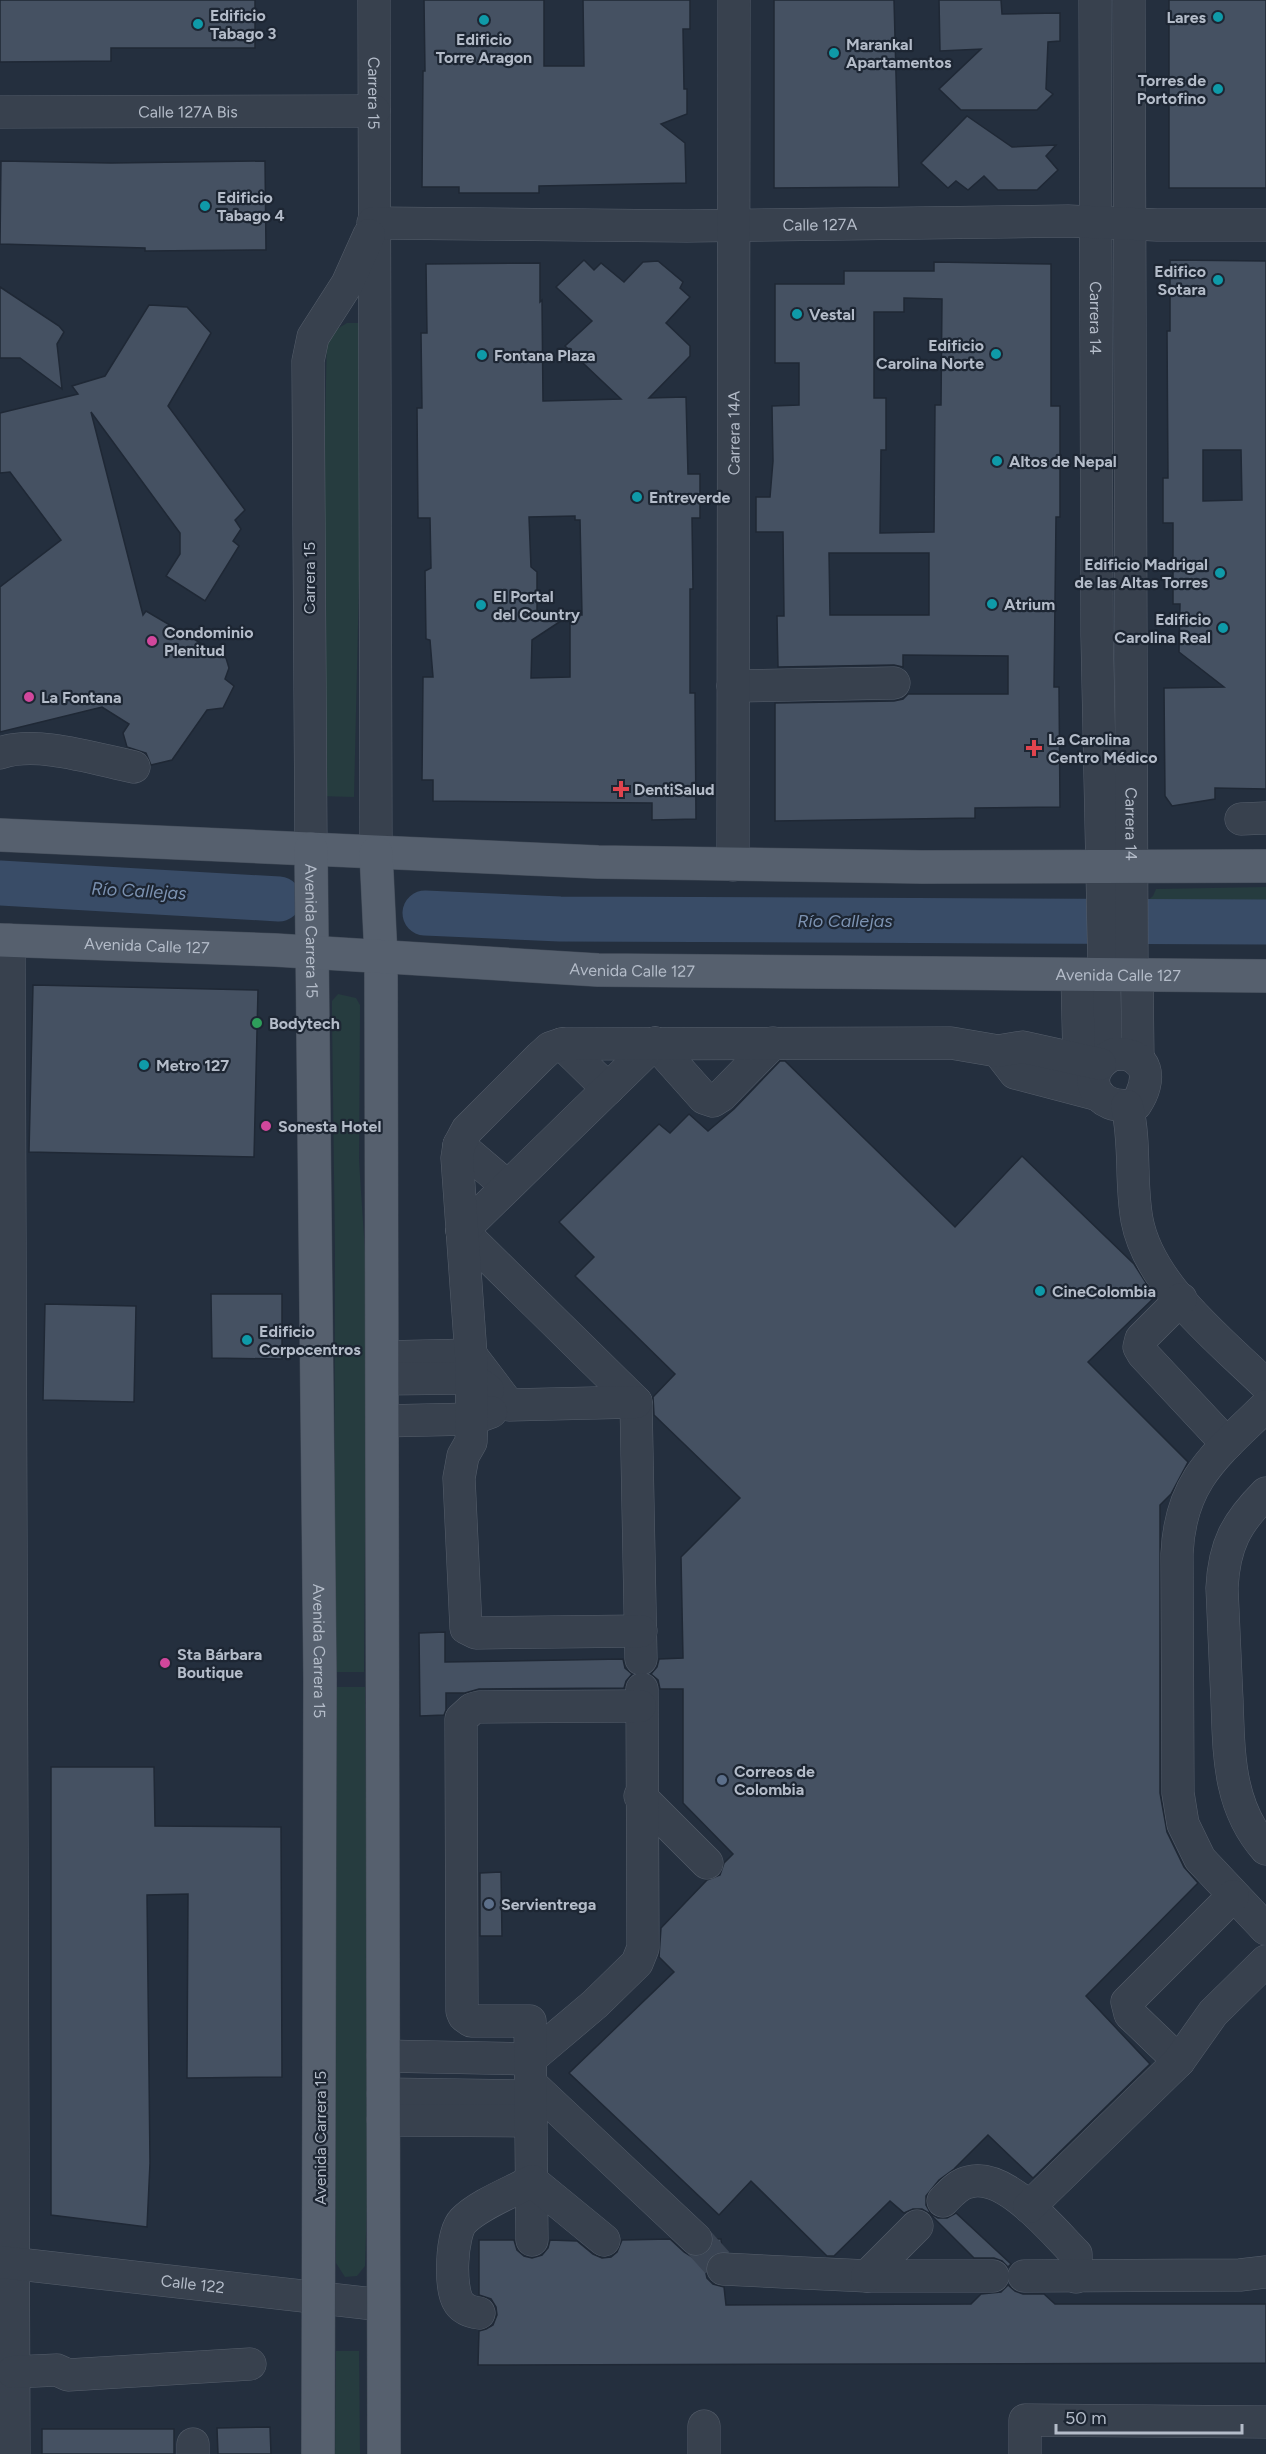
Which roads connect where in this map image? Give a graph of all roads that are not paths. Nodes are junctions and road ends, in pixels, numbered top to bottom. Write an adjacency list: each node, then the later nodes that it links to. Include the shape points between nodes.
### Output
1 (374, 0): 5 (street, Carrera 15)
2 (734, 0): 10 (street, Carrera 14A)
3 (1095, 0): 7 (street, Carrera 14)
4 (1129, 0): 9 (street, Carrera 14)
5 (374, 111): 6 (street, Calle 127A Bis); 8 (street, Carrera 15)
6 (0, 112)
7 (1095, 222): 9 (street, Calle 127A); 10 (street, Calle 127A); 15 (street, Carrera 14)
8 (373, 223): 10 (street, Calle 127A); 12 (street, Carrera 15, via 354,270); 13 (street, Carrera 15)
9 (1129, 224): 11 (street, Calle 127A); 14 (street, Carrera 14)
10 (733, 225): 17 (street, Carrera 14A)
11 (1266, 225)
12 (329, 311): 13 (street, via 351,308 370,318); 21 (street, Carrera 15, via 313,337 308,361)
13 (376, 327): 22 (street, Carrera 15)
14 (1129, 634): 15 (street); 25 (street, Carrera 14)
15 (1097, 635): 25 (street, Carrera 14)
16 (894, 683): 17 (street)
17 (733, 686): 23 (street, Carrera 14A)
18 (0, 753): 19 (street, via 14,749 45,750)
19 (134, 767)
20 (0, 835): 21 (main road)
21 (311, 849): 22 (main road); 27 (main road, Avenida Carrera 15)
22 (376, 853): 23 (main road); 28 (main road)
23 (733, 864): 25 (main road)
24 (1266, 866): 25 (main road)
25 (1116, 878): 29 (street, Carrera 14)
26 (4, 940): 27 (main road, Avenida Calle 127); 41 (street, via 19,1140)
27 (313, 953): 28 (main road, Avenida Calle 127); 79 (main road, Avenida Carrera 15, via 320,1679)
28 (381, 957): 29 (main road, Avenida Calle 127, via 598,970); 45 (main road)
29 (1112, 975): 30 (main road, Avenida Calle 127); 35 (street); 36 (street)
30 (1266, 976)
31 (655, 1043): 32 (street); 32 (street, via 704,1098 713,1101); 33 (street); 37 (street)
32 (773, 1043): 34 (street, via 928,1042)
33 (562, 1044): 37 (street); 39 (street, via 540,1057 467,1130)
34 (998, 1051): 35 (street, via 1023,1047); 38 (street, via 1015,1073)
35 (1095, 1061): 36 (street, via 1123,1054); 38 (street, via 1094,1079)
36 (1138, 1061): 38 (street, via 1147,1077 1136,1104)
37 (608, 1089): 40 (street)
38 (1113, 1100): 43 (street, via 1131,1128 1134,1200 1141,1237 1150,1258)
39 (459, 1145): 40 (street); 42 (street)
40 (507, 1186): 42 (street)
41 (5, 1224): 57 (street)
42 (462, 1231): 44 (street); 47 (street)
43 (1181, 1299): 46 (street); 52 (street, via 1139,1347)
44 (471, 1366): 45 (street); 48 (street); 50 (street)
45 (382, 1368): 51 (main road)
46 (1266, 1385)
47 (636, 1402): 48 (street); 50 (street, via 641,1645 476,1633 466,1628 459,1478 463,1456 471,1442)
48 (509, 1405): 50 (street)
49 (1266, 1406): 52 (street)
50 (472, 1419): 51 (street)
51 (382, 1421): 61 (main road)
52 (1227, 1444): 58 (street, via 1199,1475 1185,1502 1178,1529 1178,1793 1191,1843)
53 (1266, 1493): 55 (street, via 1248,1511 1228,1546 1222,1588 1232,1782 1244,1817)
54 (640, 1796): 56 (street); 63 (street, via 644,1939 640,1955 637,1963 596,2004); 63 (street, via 641,1698 479,1707 461,1719 462,2011 471,2021 530,2021)
55 (1266, 1849)
56 (707, 1863)
57 (6, 1869): 72 (street)
58 (1233, 1896): 59 (street); 62 (street, via 1127,2002 1130,2014)
59 (1266, 1929)
60 (1266, 1961): 62 (street, via 1213,2013)
61 (383, 2056): 63 (street); 64 (main road)
62 (1179, 2061): 67 (street)
63 (531, 2090): 64 (street); 65 (street); 69 (street)
64 (383, 2107): 80 (main road)
65 (532, 2181): 70 (street); 71 (street); 81 (street, via 470,2215 456,2231 455,2297 460,2305)
66 (943, 2201): 67 (street, via 963,2184 978,2181 998,2186)
67 (1029, 2207): 78 (street, via 1076,2254)
68 (917, 2226): 75 (street)
69 (696, 2239)
70 (532, 2240)
71 (604, 2240)
72 (6, 2262): 79 (street, Calle 122); 83 (street)
73 (723, 2269): 75 (street)
74 (1266, 2272): 78 (street)
75 (867, 2276): 76 (street)
76 (993, 2276)
77 (1024, 2276): 78 (street)
78 (1076, 2277)
79 (320, 2298): 80 (street, Calle 122); 86 (main road, Avenida Carrera 15)
80 (383, 2306): 87 (main road)
81 (479, 2313)
82 (250, 2364): 83 (street, via 68,2375 59,2382)
83 (13, 2378): 85 (street)
84 (1266, 2422): 88 (street, via 1025,2420)
85 (14, 2454)
86 (318, 2454)
87 (384, 2454)
88 (1025, 2454)

